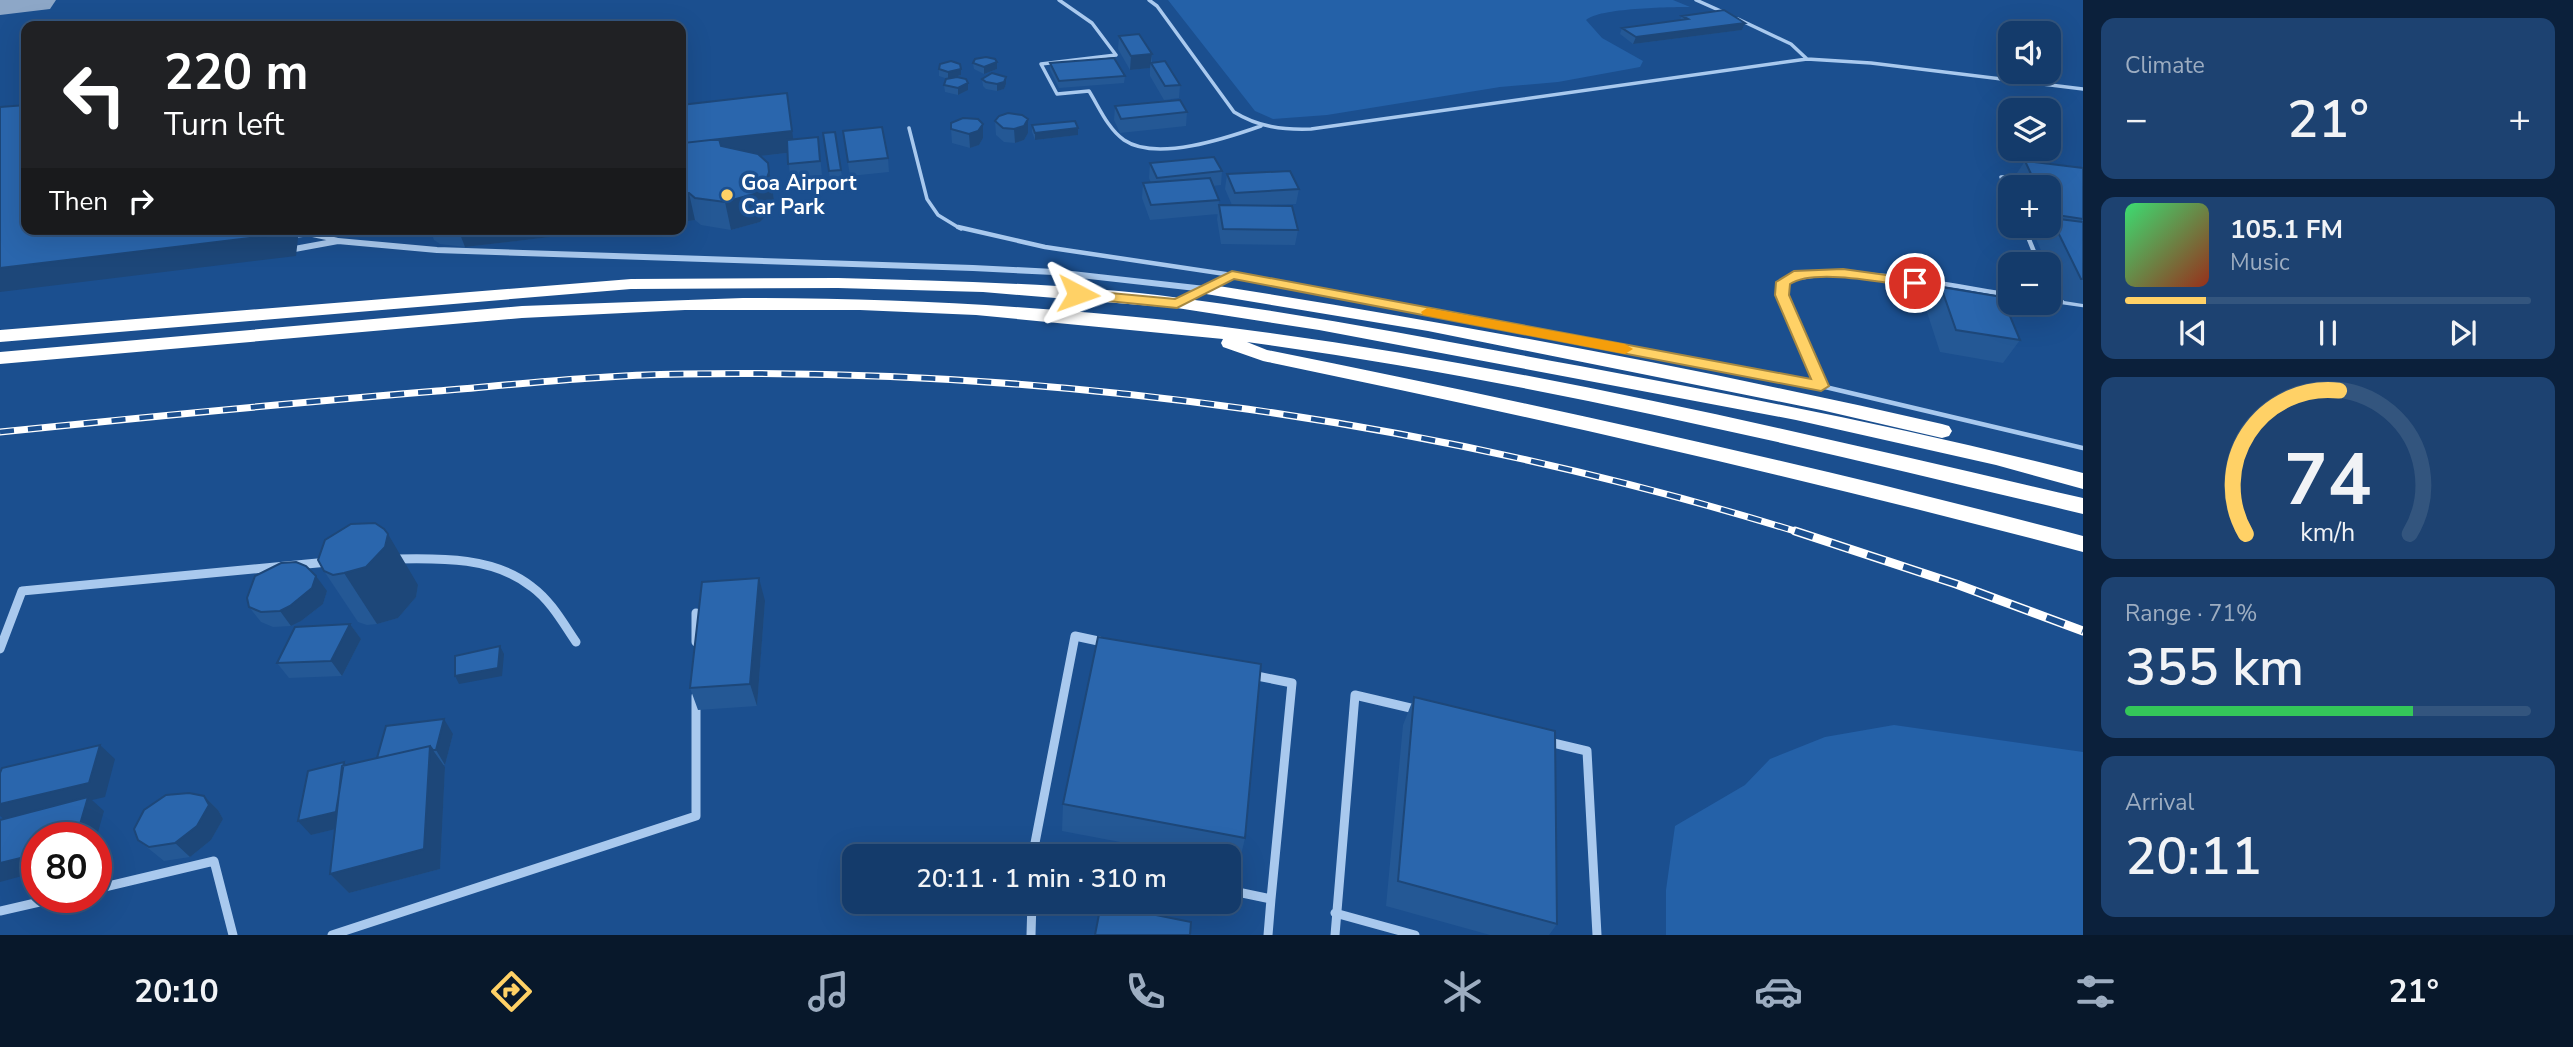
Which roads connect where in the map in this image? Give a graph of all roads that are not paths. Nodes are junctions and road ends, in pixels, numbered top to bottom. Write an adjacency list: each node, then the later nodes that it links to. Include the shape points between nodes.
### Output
1 (1059, 0): 6 (lane, via 1086,16 1106,36 1116,55 1041,64 1057,94 1089,92 1126,142 1174,147 1206,143)
2 (1149, 0): 6 (lane, via 1234,112)
3 (1696, 0): 4 (lane, via 1791,44)
4 (1807, 60): 5 (lane, via 1871,63); 6 (lane, via 1311,129)
5 (2083, 89)
6 (1262, 126)
7 (909, 128): 13 (lane, via 927,199 938,215 962,230)
8 (300, 235): 10 (lane)
9 (313, 235): 11 (lane)
10 (282, 237)
11 (338, 241): 12 (street); 14 (street, via 424,250 1014,269)
12 (287, 250)
13 (1232, 275): 14 (highway); 22 (lane)
14 (1206, 289): 17 (highway); 24 (highway, via 1428,325 1889,418)
15 (1998, 293): 22 (lane, via 1843,273 1794,275 1783,282 1782,295)
16 (2061, 302): 18 (lane)
17 (1177, 303): 20 (highway, via 983,287 631,284); 25 (highway, via 1425,342 1783,410)
18 (2083, 305)
19 (1204, 331): 21 (highway, via 1032,313 740,304 566,309); 26 (highway, via 1392,359 1591,396); 27 (highway, via 1263,355 1611,427 1894,493)
20 (0, 337)
21 (0, 358)
22 (1821, 386): 23 (lane)
23 (2083, 448)
24 (2083, 469)
25 (2083, 481)
26 (2083, 506)
27 (2083, 544)
28 (392, 559): 31 (street, via 432,558 488,566 524,581 550,604)
29 (339, 562): 33 (street, via 22,591)
30 (696, 613): 34 (street)
31 (576, 642)
32 (1115, 645): 39 (street, via 1075,636)
33 (0, 649)
34 (696, 654)
35 (1238, 672): 42 (street, via 1292,683)
36 (696, 681): 48 (street, via 696,816)
37 (1433, 714): 45 (street, via 1355,695)
38 (1536, 738): 53 (street, via 1587,751)
39 (1036, 844)
40 (112, 884): 47 (street, via 214,861)
41 (1241, 893): 42 (street)
42 (1271, 899): 50 (street)
43 (21, 906): 44 (street)
44 (0, 911)
45 (1335, 913): 51 (street); 52 (street)
46 (1032, 914): 49 (street)
47 (233, 935)
48 (332, 935)
49 (1031, 935)
50 (1268, 935)
51 (1335, 935)
52 (1415, 935)
53 (1597, 935)

